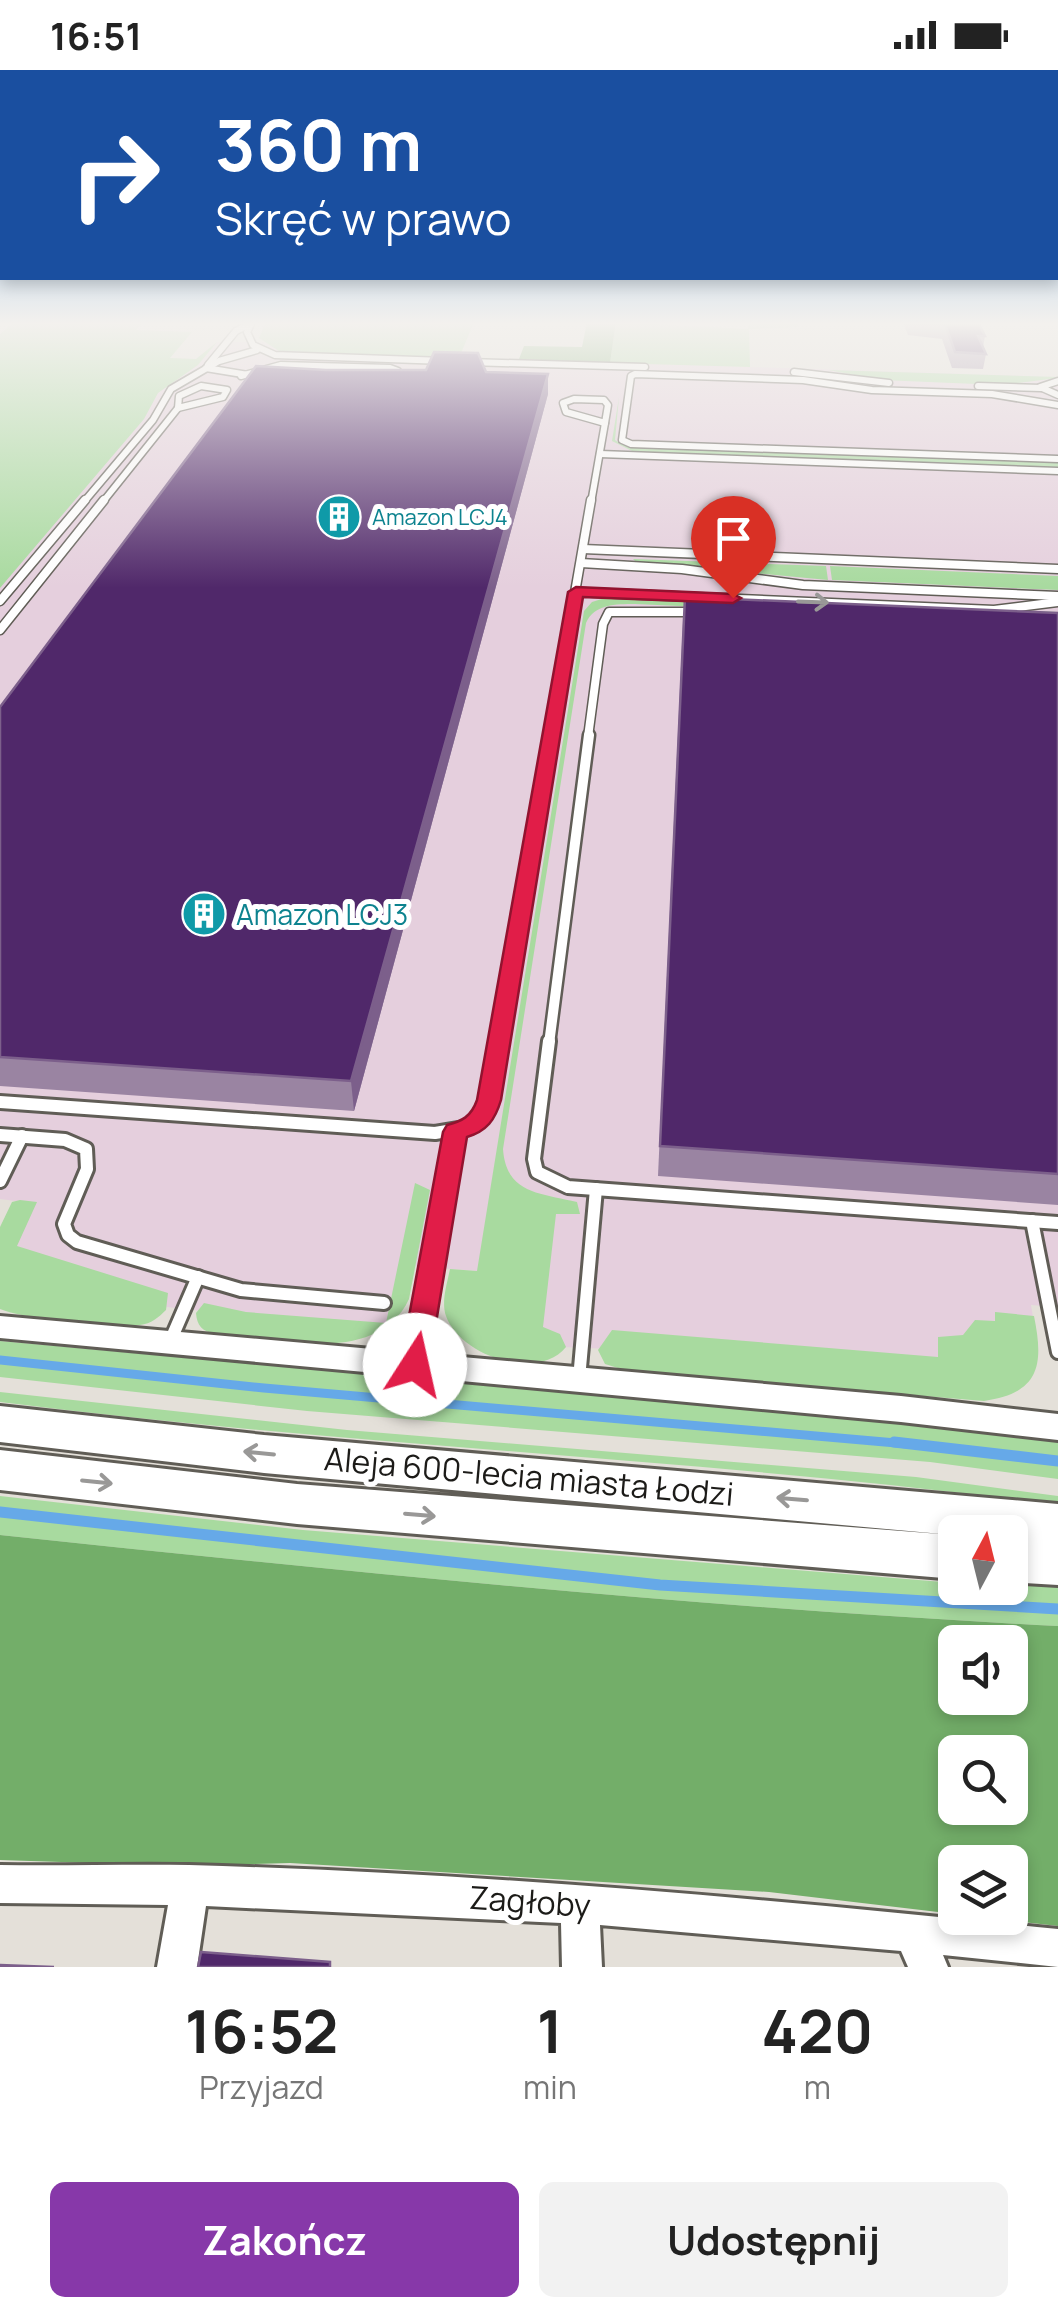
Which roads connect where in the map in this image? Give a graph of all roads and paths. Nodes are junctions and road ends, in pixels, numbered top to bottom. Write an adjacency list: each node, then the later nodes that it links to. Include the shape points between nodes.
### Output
1 (159, 411): 15 (lane)
2 (176, 411): 17 (lane)
3 (565, 411): 6 (lane)
4 (607, 411): 6 (lane)
5 (627, 411): 8 (lane, via 622,440 631,444)
6 (605, 423): 7 (lane)
7 (600, 454): 9 (lane); 10 (lane)
8 (1058, 460)
9 (1058, 471)
10 (584, 549): 11 (lane); 12 (lane)
11 (581, 563): 13 (lane); 14 (lane, via 803,585)
12 (1058, 569)
13 (576, 592): 14 (lane, one-way to 14, via 994,610); 19 (lane, via 489,1100 484,1116)
14 (1058, 599)
15 (0, 601)
16 (705, 612): 23 (lane, via 623,610 609,612 603,624 534,1158 546,1180)
17 (0, 630)
18 (0, 1102): 19 (lane)
19 (456, 1132): 31 (lane)
20 (0, 1135): 21 (lane)
21 (22, 1136): 22 (lane); 26 (lane, via 86,1149 88,1169 64,1224 68,1235)
22 (0, 1181)
23 (596, 1189): 24 (lane); 32 (lane)
24 (1032, 1222): 25 (lane); 30 (lane)
25 (1058, 1223)
26 (198, 1277): 27 (lane, via 242,1290); 29 (lane)
27 (384, 1302)
28 (0, 1327): 29 (street)
29 (169, 1344): 31 (street)
30 (1058, 1352)
31 (415, 1365): 32 (street)
32 (579, 1380): 34 (street)
33 (0, 1424): 36 (main road, Aleja 600-lecia miasta Łodzi, one-way to 33)
34 (1058, 1427)
35 (0, 1470): 37 (main road, Aleja 600-lecia miasta Łodzi, one-way to 37, via 354,1509)
36 (1058, 1525)
37 (938, 1556)
38 (1028, 1561): 39 (main road)
39 (1058, 1563)
40 (0, 1884): 41 (street, Zagłoby)
41 (190, 1884): 42 (street, Zagłoby); 45 (street)
42 (580, 1904): 44 (street, Zagłoby); 46 (street)
43 (1058, 1948): 44 (street, Zagłoby)
44 (920, 1950)
45 (177, 1967)
46 (582, 1967)

